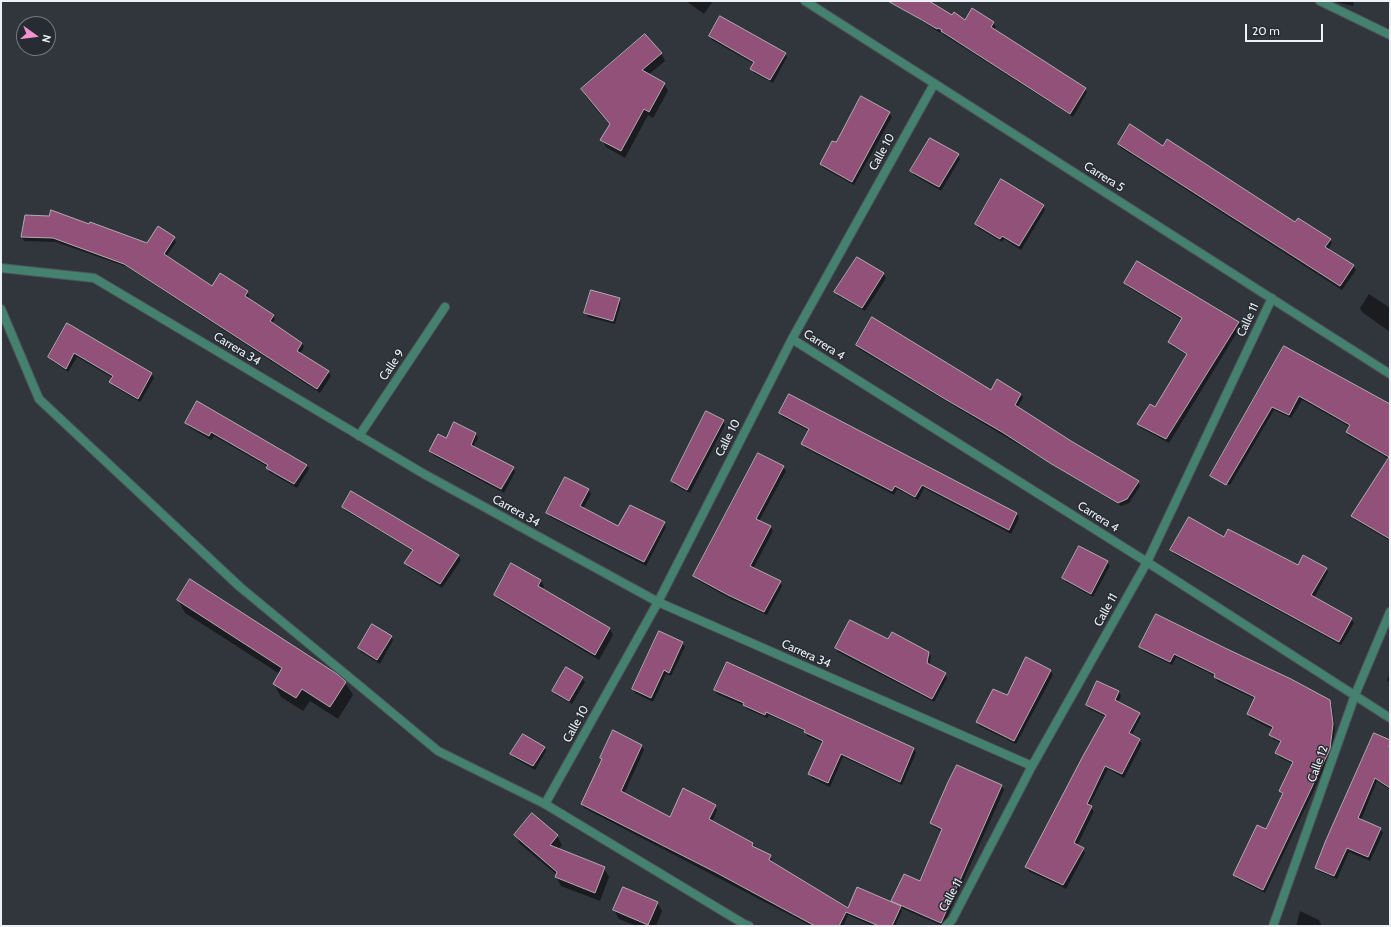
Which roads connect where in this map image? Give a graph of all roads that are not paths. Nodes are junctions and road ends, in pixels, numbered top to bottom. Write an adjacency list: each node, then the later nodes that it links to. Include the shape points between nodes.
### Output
1 (805, 1): 4 (street, Carrera 5)
2 (1320, 1): 3 (street)
3 (1390, 35)
4 (934, 84): 6 (street, Carrera 5); 9 (street, Calle 10)
5 (1, 268): 11 (street, Carrera 34, via 94,278)
6 (1272, 298): 10 (street, Carrera 5); 12 (street, Calle 11)
7 (445, 307): 11 (street, Calle 9)
8 (1, 309): 18 (street, via 39,399 240,587 438,751)
9 (792, 340): 12 (street, Carrera 4); 13 (street, Calle 10)
10 (1390, 374)
11 (359, 436): 13 (street, Carrera 34)
12 (1147, 562): 15 (street, Carrera 4); 17 (street, Calle 11)
13 (658, 602): 17 (street, Carrera 34); 18 (street, Calle 10)
14 (1390, 612): 15 (street, Calle 12)
15 (1355, 694): 16 (street, Carrera 4); 21 (street, Calle 12)
16 (1390, 718)
17 (1032, 766): 20 (street, Calle 11, via 952,920)
18 (545, 804): 19 (street)
19 (749, 926)
20 (946, 926)
21 (1273, 926)

